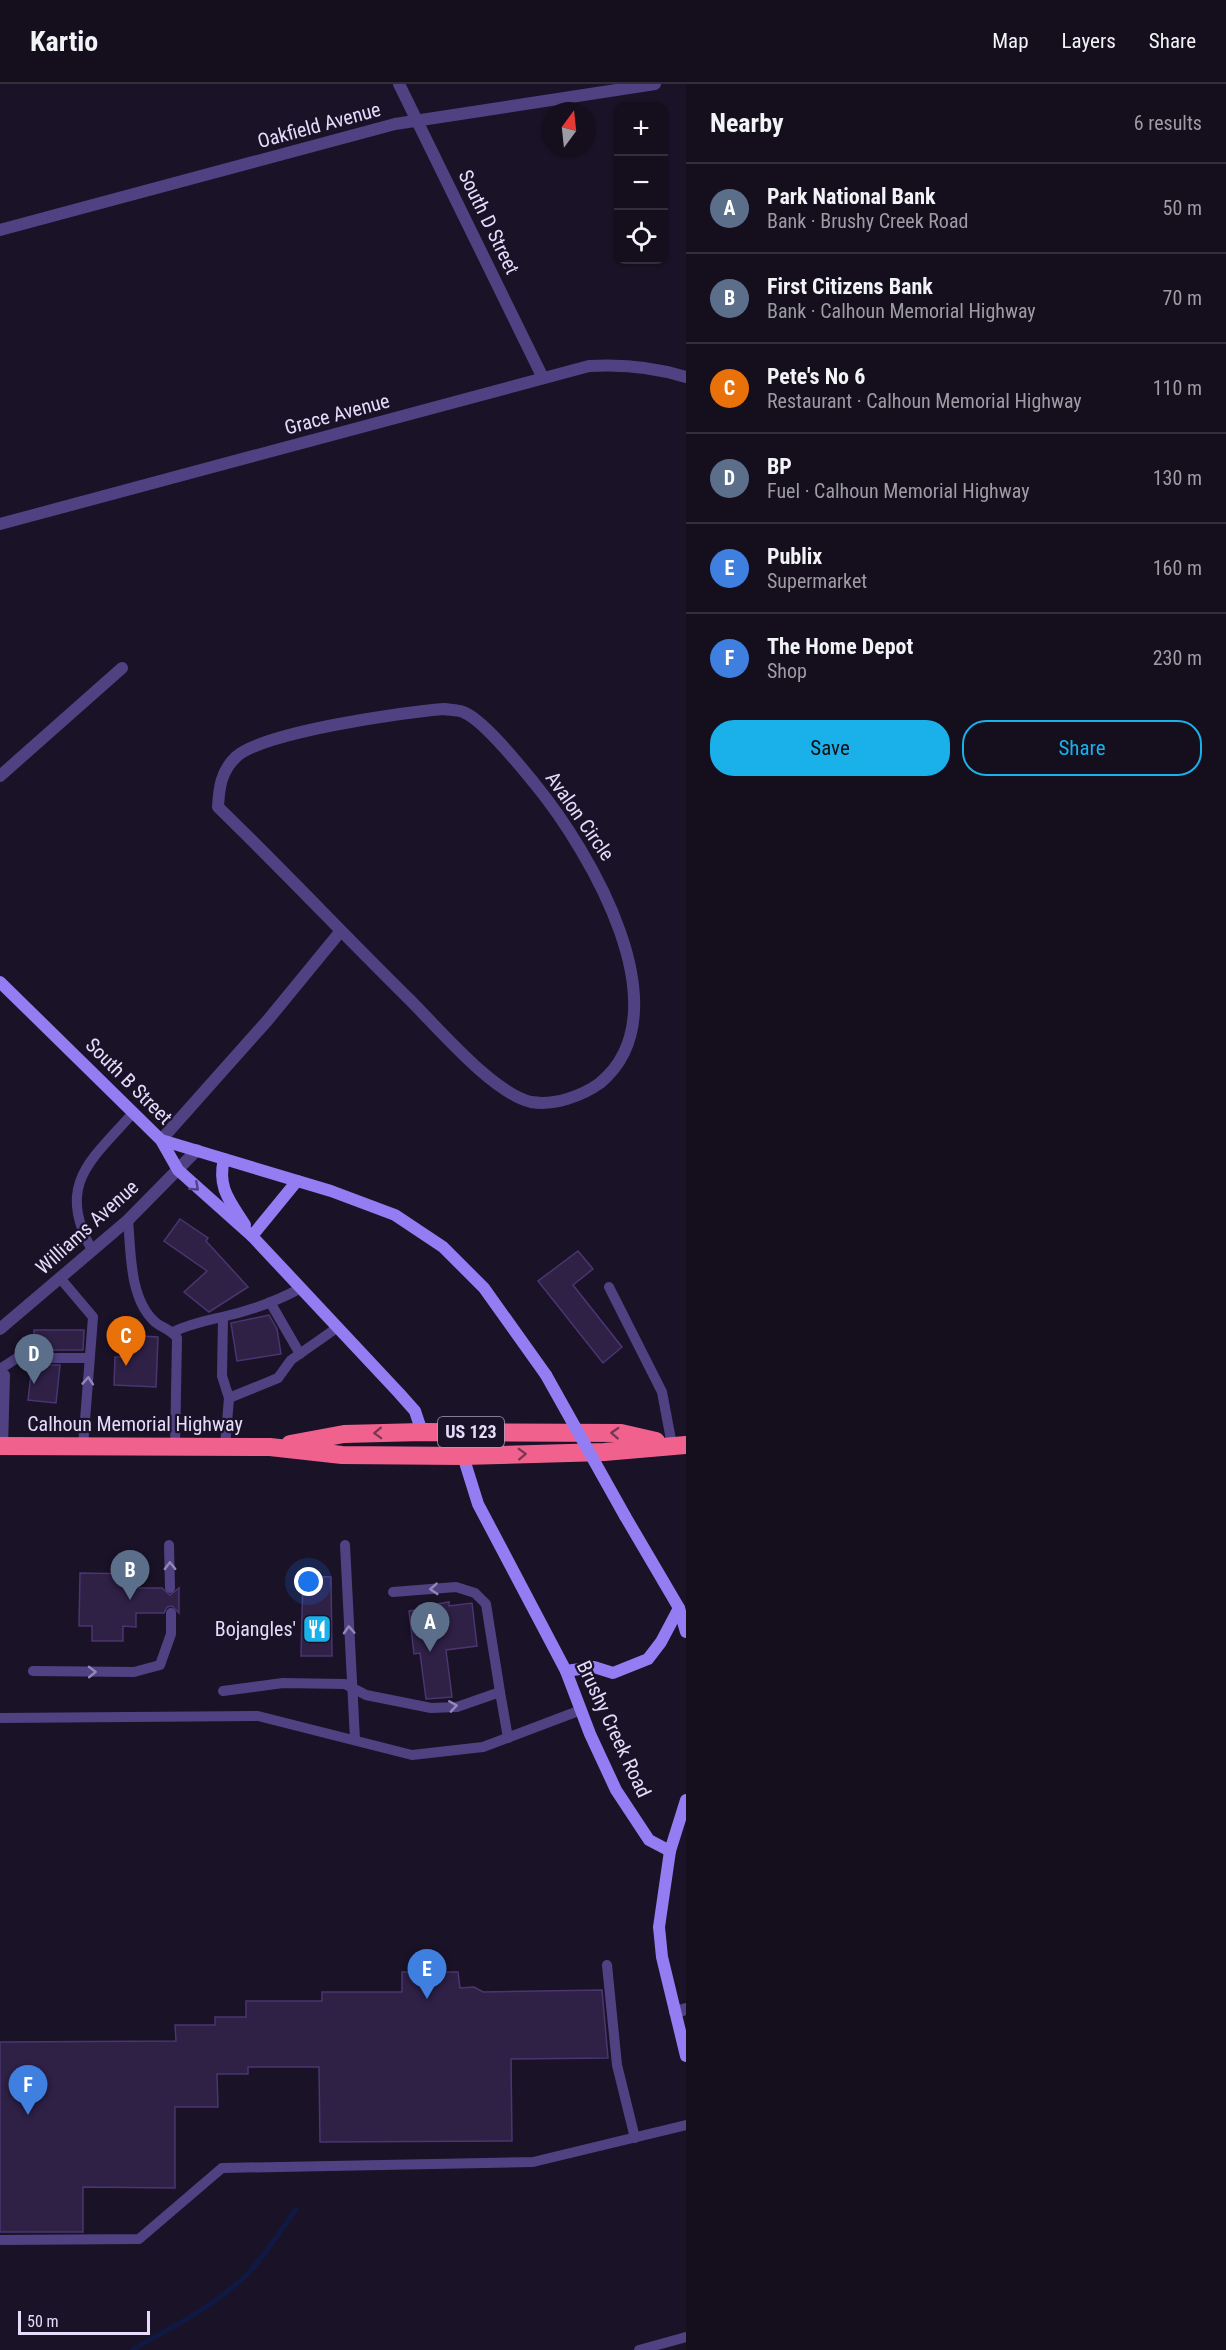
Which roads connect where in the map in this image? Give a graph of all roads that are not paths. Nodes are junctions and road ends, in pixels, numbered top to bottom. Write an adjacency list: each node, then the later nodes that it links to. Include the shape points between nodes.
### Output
1 (399, 84): 3 (street, South D Street)
2 (655, 84): 3 (street, Oakfield Avenue)
3 (417, 120): 4 (street, Oakfield Avenue); 6 (street, South D Street)
4 (0, 230)
5 (686, 377): 6 (street, Grace Avenue, via 615,365 588,366)
6 (543, 378): 7 (street, Grace Avenue)
7 (0, 524)
8 (122, 668): 9 (street)
9 (0, 776)
10 (340, 932): 10 (street, Avalon Circle, via 218,807 224,771 238,755 260,745 322,727 422,711 465,712 503,745 552,805 600,878 627,931 637,967 639,1005 634,1039 612,1075 586,1093 564,1100 532,1102 506,1091 468,1058); 13 (street)
11 (0, 982): 12 (street, South B Street)
12 (133, 1113): 13 (street, South B Street); 20 (lane, via 78,1180 78,1217)
13 (161, 1140): 14 (street); 16 (street, South B Street)
14 (197, 1150): 15 (street); 16 (street, Williams Avenue)
15 (224, 1159): 17 (street); 19 (street, South B Street, via 220,1175 225,1192)
16 (178, 1170): 18 (street, Williams Avenue); 19 (street, South B Street, one-way to 19)
17 (297, 1181): 19 (street); 45 (street, bridge, via 395,1215 443,1247 484,1288 546,1375)
18 (128, 1220): 20 (street, Williams Avenue); 28 (lane, via 140,1300 155,1322)
19 (252, 1236): 23 (street, South B Street)
20 (92, 1250): 21 (street, Williams Avenue)
21 (60, 1278): 27 (street, Williams Avenue); 30 (lane, via 93,1317)
22 (609, 1287): 34 (lane, via 662,1392)
23 (301, 1288): 24 (lane); 26 (street, South B Street)
24 (270, 1302): 25 (lane); 29 (lane)
25 (223, 1317): 28 (lane, via 191,1323); 32 (lane, via 222,1376)
26 (338, 1327): 29 (lane); 33 (street, South B Street, via 415,1411)
27 (0, 1329)
28 (173, 1332): 37 (lane, via 177,1338)
29 (300, 1354): 32 (lane, via 278,1378)
30 (89, 1358): 31 (lane, via 17,1358); 36 (lane, one-way to 30)
31 (0, 1370): 35 (lane, via 4,1375)
32 (228, 1398): 38 (lane)
33 (422, 1432): 34 (highway, Calhoun Memorial Highway / US 123, one-way to 33, via 621,1433); 39 (highway, Calhoun Memorial Highway / US 123, one-way to 39, via 344,1434)
34 (679, 1445): 40 (highway, Calhoun Memorial Highway / US 123, one-way to 34, via 604,1452)
35 (2, 1446): 36 (highway, Calhoun Memorial Highway / US 123)
36 (83, 1446): 37 (highway, Calhoun Memorial Highway / US 123)
37 (175, 1447): 38 (highway, Calhoun Memorial Highway / US 123)
38 (225, 1447): 39 (highway, Calhoun Memorial Highway / US 123)
39 (270, 1447): 40 (highway, Calhoun Memorial Highway / US 123, via 342,1455)
40 (463, 1456): 49 (street, Brushy Creek Road, via 478,1504)
41 (169, 1545): 43 (lane, one-way to 41)
42 (345, 1545): 50 (lane, one-way to 42)
43 (170, 1588)
44 (393, 1592): 52 (lane, one-way to 44, via 486,1604 475,1593 456,1587)
45 (679, 1608): 47 (street); 49 (street, via 648,1659 614,1673 594,1667)
46 (171, 1613): 48 (lane, one-way to 46, via 134,1672 160,1665 171,1634)
47 (686, 1632)
48 (33, 1671)
49 (566, 1671): 53 (street, Brushy Creek Road)
50 (352, 1688): 51 (lane, via 345,1684 273,1685); 52 (lane, one-way to 52, via 366,1695 431,1708 457,1707); 56 (lane)
51 (223, 1691)
52 (500, 1692): 55 (lane)
53 (581, 1710): 55 (lane); 58 (street, Brushy Creek Road, via 616,1790 649,1840)
54 (0, 1719): 56 (lane, via 258,1716)
55 (508, 1738): 56 (lane, via 483,1746 412,1755)
56 (355, 1740)
57 (686, 1800): 58 (street)
58 (670, 1851): 60 (street, via 659,1927 662,1958)
59 (607, 1965): 63 (lane, via 617,2065)
60 (681, 2010): 61 (street)
61 (686, 2056)
62 (686, 2125): 63 (lane)
63 (634, 2138): 64 (lane, via 533,2162 222,2168 139,2238)
64 (0, 2240)
65 (686, 2337): 66 (lane)
66 (639, 2350)

